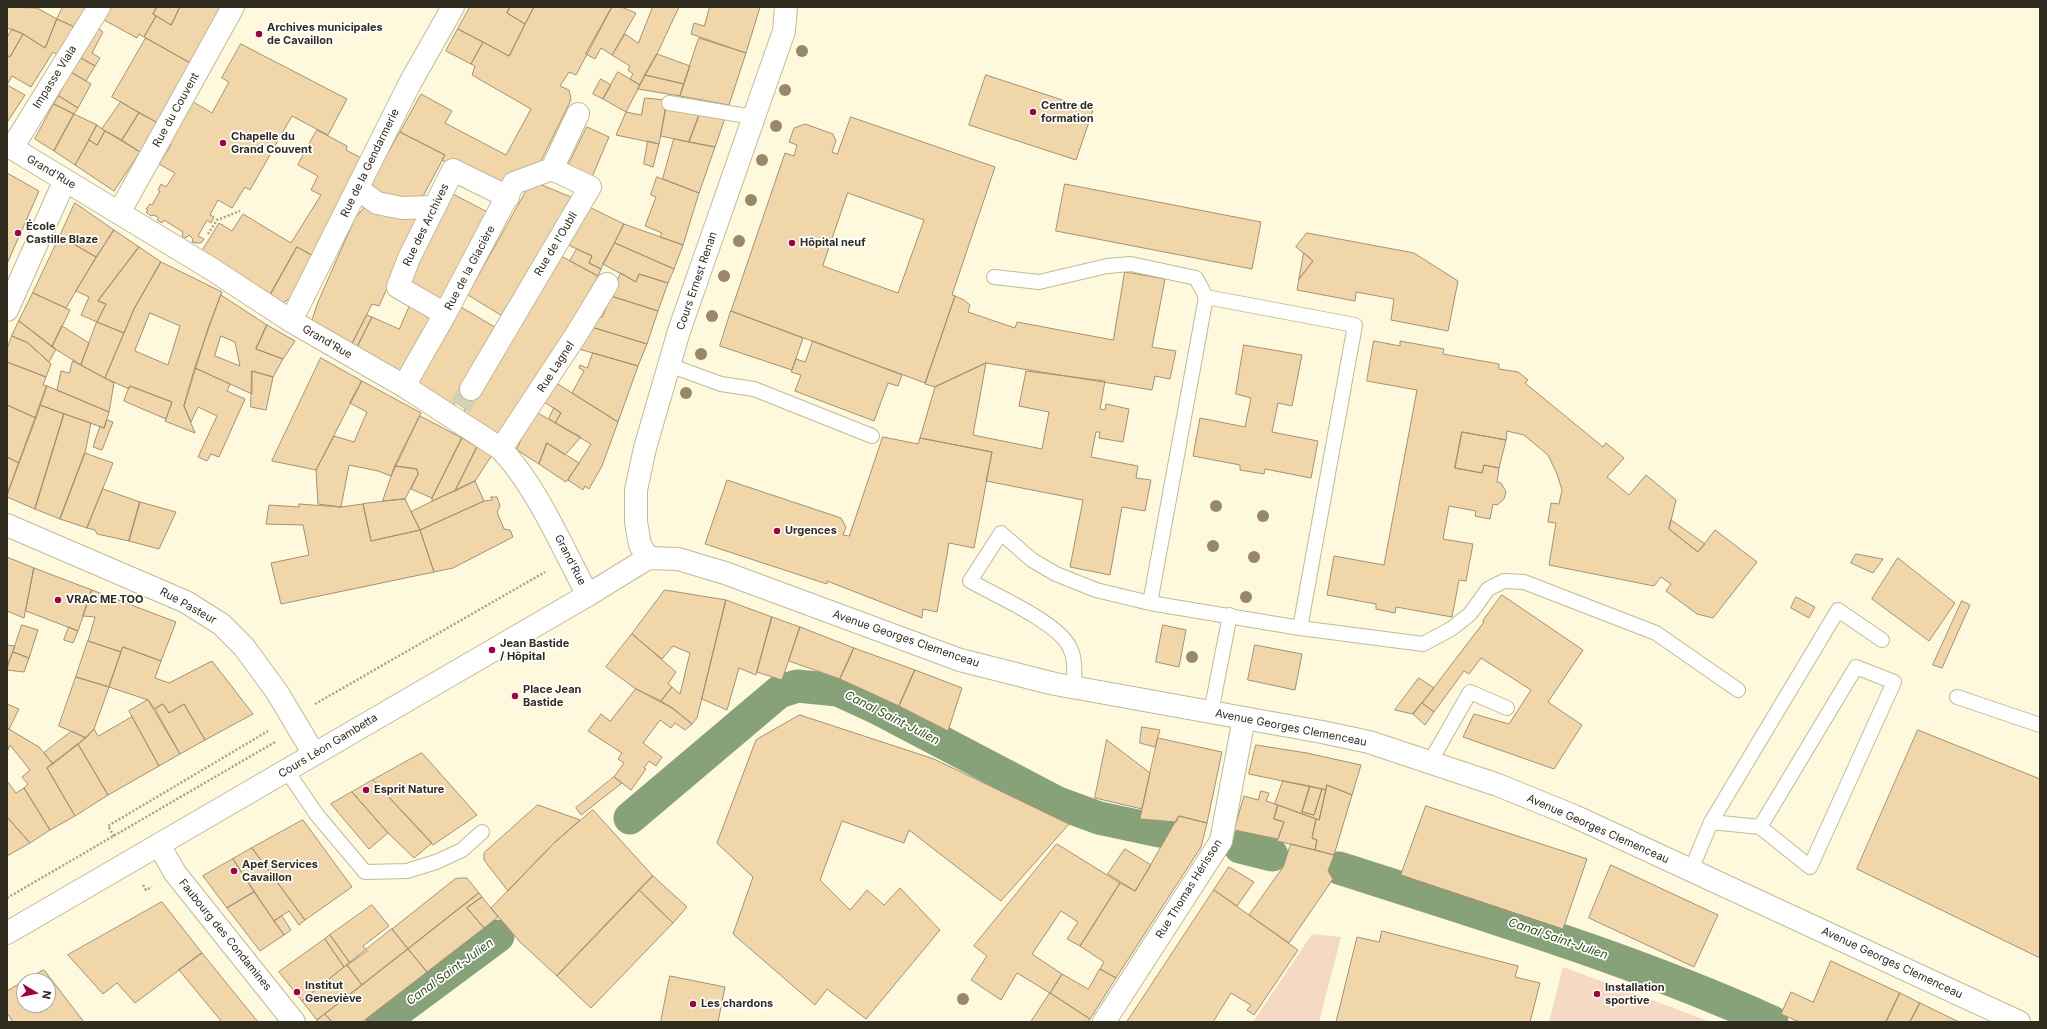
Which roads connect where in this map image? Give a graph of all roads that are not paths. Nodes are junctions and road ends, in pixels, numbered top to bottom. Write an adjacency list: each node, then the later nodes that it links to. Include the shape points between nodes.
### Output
1 (99, 7): 8 (street, Impasse Viala)
2 (233, 7): 14 (street, Rue du Couvent)
3 (453, 7): 11 (street, Rue de la Gendarmerie, via 410,83)
4 (786, 7): 7 (street, Cours Ernest Renan, via 784,32)
5 (669, 103): 7 (lane)
6 (578, 114): 9 (street)
7 (753, 117): 21 (street, Cours Ernest Renan)
8 (9, 146): 10 (street, Grand'Rue)
9 (552, 169): 12 (street, Rue de la Glacière, via 514,183); 23 (street, Rue de l'Oubli, via 590,188)
10 (65, 180): 14 (street, Grand'Rue); 18 (street)
11 (358, 188): 13 (street, via 377,203 402,208); 20 (street, Rue de la Gendarmerie)
12 (508, 197): 13 (street, Rue des Archives, via 453,170); 19 (street, Rue de la Glacière)
13 (435, 207): 19 (street, Rue des Archives, via 409,258 398,287)
14 (119, 213): 20 (street, Grand'Rue)
15 (994, 277): 17 (lane, via 1039,282 1107,266 1131,264 1196,278)
16 (607, 284): 25 (street, Rue Lagnel, via 576,336)
17 (1206, 297): 29 (lane); 31 (lane, via 1356,325)
18 (7, 310)
19 (445, 314): 22 (street, Rue de la Glacière)
20 (291, 321): 22 (street, Grand'Rue)
21 (669, 365): 24 (lane, via 722,384 754,389); 27 (street, Cours Ernest Renan, via 645,448 636,490 637,529 640,545)
22 (404, 386): 23 (street, Grand'Rue)
23 (461, 404): 25 (street, Grand'Rue)
24 (872, 436)
25 (501, 449): 28 (street, Grand'Rue, via 532,492)
26 (7, 525): 40 (street, Rue Pasteur, via 186,602 221,624 244,647 265,675)
27 (648, 558): 28 (street, Cours Léon Gambetta); 33 (street, Avenue Georges Clemenceau, via 678,559 698,565 960,660)
28 (588, 595): 40 (street, Cours Léon Gambetta)
29 (1150, 603): 30 (lane); 33 (lane, via 1096,590 1056,574 1032,560 1001,533 970,581 1054,628 1070,648 1074,661)
30 (1230, 615): 31 (lane); 37 (lane)
31 (1300, 628): 34 (lane, via 1423,644 1451,629 1470,614 1488,589 1504,581 1524,582 1656,633)
32 (1882, 640): 43 (lane, via 1838,610)
33 (1074, 688): 37 (street, Avenue Georges Clemenceau)
34 (1738, 690)
35 (1957, 696): 39 (lane)
36 (1507, 708): 41 (lane, via 1470,692)
37 (1211, 712): 38 (street, Avenue Georges Clemenceau)
38 (1244, 718): 41 (street, Avenue Georges Clemenceau, via 1369,742); 50 (street, Rue Thomas Hérisson, via 1221,841)
39 (2040, 725)
40 (314, 754): 42 (street, Cours Léon Gambetta)
41 (1430, 762): 47 (street, Avenue Georges Clemenceau, via 1498,785)
42 (287, 771): 45 (lane, via 317,815 365,872 407,871 436,862 462,850); 46 (street, Cours Léon Gambetta)
43 (1711, 822): 44 (lane); 47 (lane)
44 (1760, 827): 44 (lane, via 1856,667 1894,682 1810,867)
45 (482, 832)
46 (158, 845): 48 (street, Cours Léon Gambetta); 49 (street, Faubourg des Condamines, via 175,873)
47 (1691, 870): 51 (street, Avenue Georges Clemenceau)
48 (7, 933)
49 (294, 1022)
50 (1104, 1022)
51 (2019, 1022)

